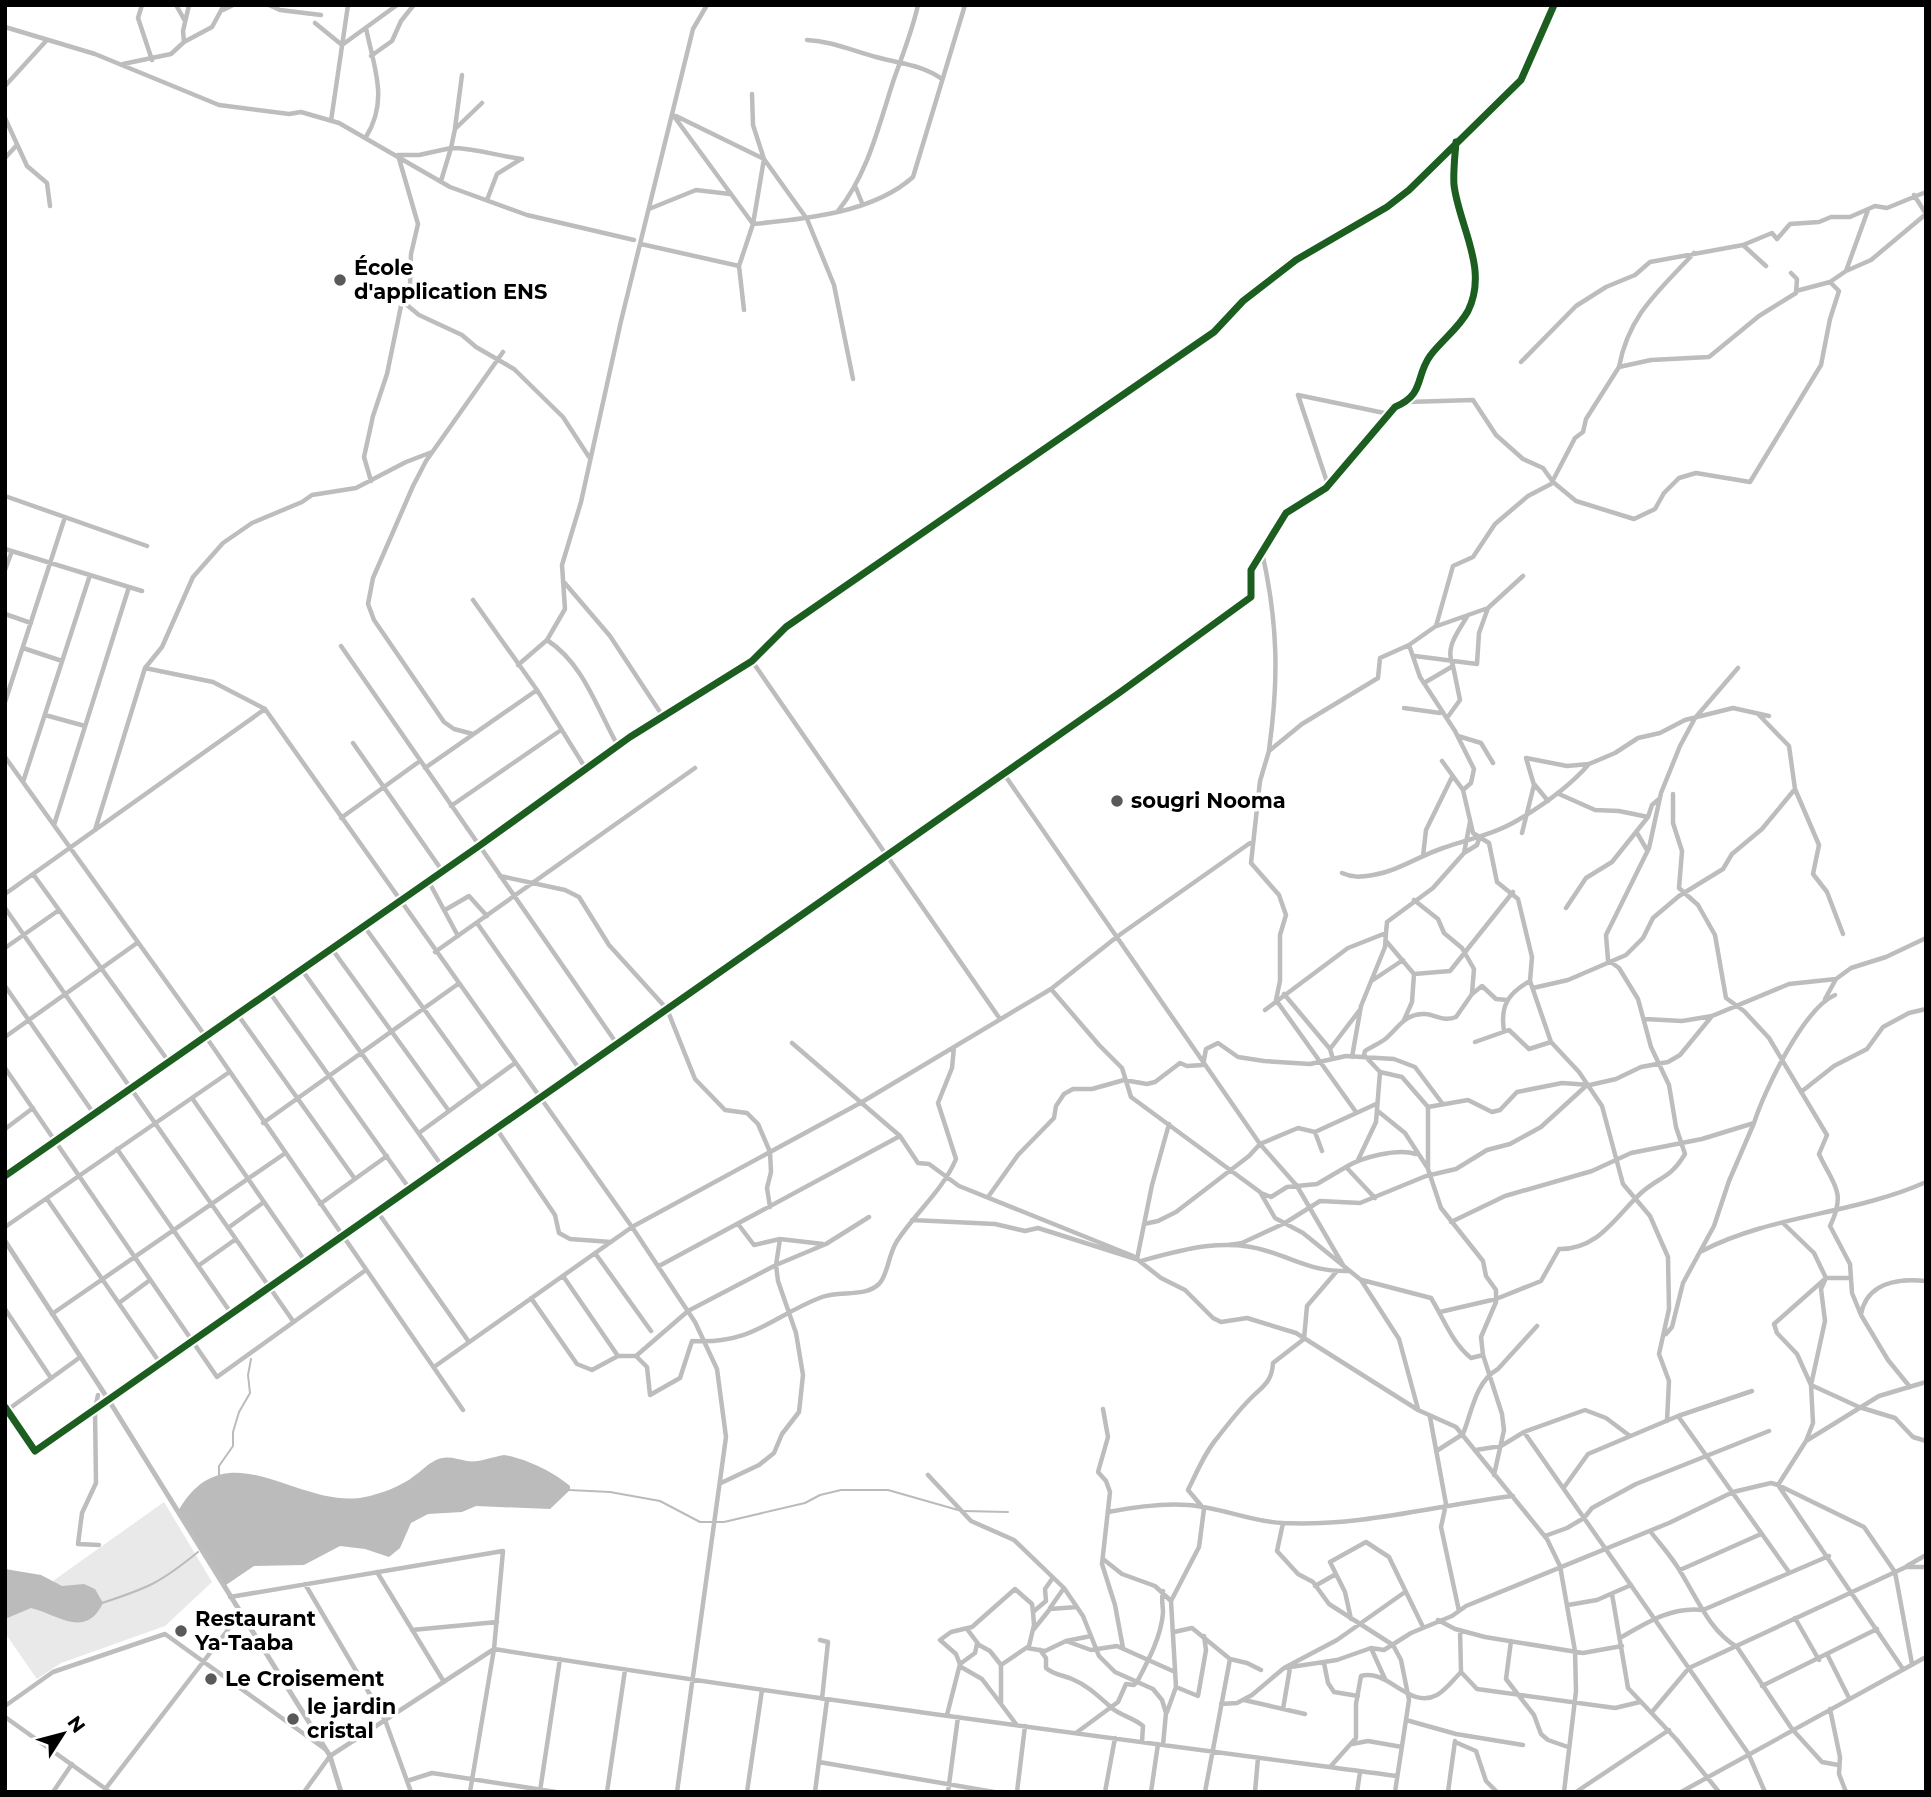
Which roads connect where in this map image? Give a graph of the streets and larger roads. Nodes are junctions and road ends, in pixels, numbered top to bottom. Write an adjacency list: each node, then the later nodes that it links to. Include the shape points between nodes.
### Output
1 (142, 5): 24 (street, via 138,18)
2 (176, 5): 15 (street)
3 (189, 5): 15 (street)
4 (233, 5): 13 (street)
5 (269, 5): 14 (street)
6 (348, 5): 22 (street)
7 (397, 5): 18 (street)
8 (707, 5): 32 (street, via 693,29)
9 (918, 5): 25 (street)
10 (965, 5): 28 (street)
11 (1554, 5): 37 (street, via 1521,80)
12 (413, 6): 23 (street, via 392,41)
13 (224, 8): 21 (street, via 212,27)
14 (321, 15)
15 (185, 22): 21 (street)
16 (314, 23): 22 (street)
17 (5, 27): 20 (street)
18 (366, 28): 22 (street); 23 (street)
19 (807, 40): 25 (street)
20 (46, 41): 26 (street); 29 (street)
21 (184, 42): 24 (street, via 171,54)
22 (342, 45): 34 (street)
23 (371, 56): 36 (street, via 380,89 377,120)
24 (152, 60): 26 (street)
25 (902, 62): 28 (street); 44 (street)
26 (122, 64): 34 (street, via 219,105 301,112)
27 (462, 75): 35 (street)
28 (942, 79): 49 (street, via 913,177 895,193)
29 (5, 86)
30 (752, 94): 42 (street, via 753,125)
31 (482, 103): 35 (street)
32 (672, 114): 42 (street); 46 (street); 51 (street)
33 (5, 118): 38 (street)
34 (331, 121): 36 (street)
35 (455, 129): 39 (street)
36 (366, 137): 40 (street)
37 (1456, 142): 74 (street, via 1454,184 1474,253 1474,288 1468,311 1428,359 1419,387); 106 (street, via 1387,207 1296,260 1243,301 1214,331 786,628)
38 (16, 146): 41 (street); 50 (street, via 27,166 47,183)
39 (451, 148): 40 (street); 43 (street); 48 (street, via 474,148 522,159 497,174)
40 (398, 155): 43 (street); 67 (street, via 418,224 410,285)
41 (5, 158)
42 (764, 159): 55 (street); 56 (street)
43 (441, 181): 48 (street)
44 (856, 188): 49 (street); 53 (street)
45 (1926, 191): 47 (street)
46 (731, 194): 51 (street, via 696,190); 56 (street)
47 (1914, 195): 52 (street, via 1887,208); 54 (street)
48 (487, 200): 57 (street, via 527,215)
49 (862, 203): 53 (street)
50 (50, 206)
51 (649, 209): 58 (street)
52 (1869, 209): 59 (street, via 1850,218 1790,224 1777,239 1772,233); 63 (street)
53 (838, 212): 55 (street)
54 (1926, 214): 63 (street, via 1871,260)
55 (807, 219): 56 (street); 73 (street, via 834,285)
56 (753, 224): 61 (street)
57 (634, 240)
58 (640, 244): 61 (street); 77 (street)
59 (1743, 245): 60 (street); 62 (street)
60 (1694, 253): 71 (street, via 1650,262 1635,275 1606,287 1576,306); 72 (street, via 1629,329)
61 (739, 266): 68 (street)
62 (1766, 267)
63 (1846, 271): 65 (street)
64 (1791, 273): 66 (street, via 1797,279)
65 (1830, 282): 66 (street); 79 (street, via 1839,291 1821,365 1750,482 1696,473 1679,478 1654,509 1634,519 1576,501)
66 (1796, 291): 72 (street, via 1709,357)
67 (402, 301): 70 (street, via 419,316 462,335); 78 (street, via 364,457)
68 (744, 310)
69 (503, 352): 70 (street)
70 (497, 359): 76 (street); 77 (street, via 514,369 563,417)
71 (1521, 362)
72 (1619, 367): 79 (street)
73 (853, 379)
74 (1406, 402): 75 (street); 79 (street, via 1473,400 1496,435 1523,459 1543,468)
75 (1389, 414): 80 (street); 80 (street, via 1298,395)
76 (432, 452): 78 (street); 126 (street, via 373,578 368,604 374,620 444,722)
77 (590, 458): 91 (street, via 562,565)
78 (371, 481): 109 (street, via 312,495 252,523 223,543 193,576 162,647)
79 (1552, 482): 99 (street, via 1495,524 1473,557 1453,566)
80 (1328, 485): 86 (street, via 1286,513)
81 (5, 496): 82 (street)
82 (65, 517): 83 (street); 87 (street)
83 (147, 546)
84 (5, 549): 85 (street)
85 (12, 551): 87 (street); 88 (street)
86 (1262, 552): 130 (street, via 1272,599 1277,692); 139 (street, via 1251,570 1251,597)
87 (50, 563): 89 (street); 98 (street)
88 (5, 570)
89 (90, 575): 92 (street); 105 (street)
90 (1523, 576): 95 (street)
91 (563, 580): 100 (street, via 565,609); 121 (street, via 610,636)
92 (129, 587): 93 (street); 124 (street)
93 (142, 591)
94 (472, 600): 108 (street)
95 (1488, 608): 97 (street); 107 (street, via 1479,633 1478,663)
96 (5, 614): 98 (street)
97 (1468, 615): 99 (street); 107 (street, via 1452,643)
98 (31, 624): 103 (street)
99 (1436, 626): 101 (street)
100 (547, 640): 108 (street); 129 (street, via 562,650 579,672)
101 (1409, 645): 104 (street); 130 (street, via 1380,658 1378,678 1302,724)
102 (341, 646): 132 (street)
103 (23, 648): 105 (street); 113 (street)
104 (1415, 656): 107 (street); 111 (street)
105 (62, 661): 119 (street)
106 (752, 661): 121 (street); 166 (street)
107 (1452, 663): 111 (street); 116 (street, via 1460,700)
108 (519, 665): 112 (street)
109 (145, 668): 115 (street, via 213,682); 156 (street)
110 (1738, 668): 123 (street)
111 (1424, 683): 117 (street)
112 (537, 690): 125 (street); 126 (street)
113 (5, 702)
114 (1404, 708): 117 (street)
115 (265, 709): 153 (street); 156 (street)
116 (1452, 711): 117 (street); 122 (street)
117 (1441, 712): 122 (street)
118 (1759, 714): 120 (street); 123 (street, via 1733,708); 144 (street, via 1789,746)
119 (45, 715): 124 (street); 141 (street)
120 (1769, 716)
121 (664, 718): 129 (street)
122 (1447, 718): 127 (street)
123 (1695, 718): 135 (street, via 1638,738); 148 (street)
124 (85, 726): 155 (street)
125 (561, 730): 138 (street); 150 (street)
126 (473, 734): 136 (street)
127 (1457, 735): 134 (street, via 1481,743); 145 (street, via 1475,772)
128 (354, 743): 143 (street)
129 (618, 746): 138 (street)
130 (1269, 751): 161 (street, via 1259,781)
131 (5, 757): 141 (street)
132 (420, 761): 136 (street); 143 (street)
133 (1443, 761): 140 (street)
134 (1493, 762)
135 (1589, 764): 142 (street, via 1546,764 1526,758); 146 (street)
136 (425, 768): 150 (street)
137 (695, 768): 173 (street)
138 (586, 769): 162 (street)
139 (1004, 774): 166 (street); 191 (street)
140 (1452, 776): 145 (street); 167 (street, via 1426,830)
141 (23, 782): 155 (street)
142 (1534, 785): 149 (street); 151 (street)
143 (384, 787): 153 (street); 168 (street)
144 (1795, 789): 176 (street, via 1762,830 1731,854 1723,869); 188 (street, via 1819,845 1813,874 1827,892)
145 (1463, 790): 154 (street)
146 (1558, 793): 149 (street); 152 (street, via 1595,810)
147 (1673, 794): 176 (street, via 1673,823 1682,851 1677,883)
148 (1659, 799): 152 (street); 164 (street)
149 (1548, 801): 151 (street)
150 (451, 806): 162 (street)
151 (1527, 815): 157 (street); 159 (street)
152 (1648, 817): 158 (street)
153 (341, 818): 179 (street)
154 (1470, 822): 159 (street); 160 (street)
155 (54, 825): 163 (street)
156 (95, 830): 163 (street)
157 (1522, 833)
158 (1637, 833): 164 (street); 181 (street, via 1612,862 1586,878)
159 (1478, 838): 160 (street); 165 (street, via 1477,845); 174 (street, via 1489,843 1497,882)
160 (1464, 842): 165 (street); 167 (street)
161 (1250, 843): 191 (street); 217 (street, via 1251,863 1279,895 1286,915 1280,935)
162 (479, 846): 168 (street); 171 (street)
163 (70, 848): 170 (street); 194 (street)
164 (1647, 852): 200 (street, via 1606,935)
165 (1464, 853): 178 (street, via 1438,885)
166 (888, 855): 221 (street); 228 (street)
167 (1423, 856): 169 (street, via 1374,875)
168 (443, 872): 172 (street)
169 (1342, 873)
170 (33, 874): 175 (street); 182 (street)
171 (500, 876): 173 (street); 177 (street)
172 (429, 882): 179 (street); 183 (street)
173 (535, 882): 177 (street); 221 (street, via 579,897 626,967)
174 (1513, 892): 198 (street); 206 (street, via 1532,957)
175 (5, 894)
176 (1683, 894): 200 (street, via 1653,918 1634,949); 219 (street, via 1698,905 1715,935 1722,984)
177 (514, 897): 184 (street); 238 (street)
178 (1414, 900): 187 (street, via 1387,922); 198 (street, via 1438,919 1444,933)
179 (400, 902): 186 (street); 197 (street)
180 (5, 908): 189 (street)
181 (1566, 908)
182 (59, 910): 189 (street); 201 (street)
183 (445, 910): 184 (street, via 469,895); 190 (street)
184 (487, 916): 185 (street)
185 (477, 923): 190 (street); 252 (street)
186 (364, 926): 196 (street); 220 (street)
187 (1385, 933): 193 (street); 213 (street, via 1348,948)
188 (1843, 934)
189 (24, 935): 195 (street); 212 (street)
190 (458, 936): 197 (street)
191 (1118, 936): 210 (street); 249 (street)
192 (1926, 938): 204 (street, via 1851,968)
193 (1386, 941): 199 (street); 205 (street)
194 (137, 943): 201 (street); 234 (street)
195 (5, 948)
196 (332, 949): 202 (street); 231 (street)
197 (435, 952): 207 (street)
198 (1464, 953): 203 (street, via 1450,971); 214 (street, via 1474,969)
199 (1403, 960): 203 (street); 205 (street)
200 (1608, 960): 209 (street, via 1568,980); 227 (street, via 1631,986)
201 (101, 969): 212 (street); 247 (street)
202 (302, 970): 211 (street); 241 (street)
203 (1414, 974): 230 (street, via 1412,1002)
204 (1836, 979): 216 (street); 219 (street, via 1788,984)
205 (1372, 981): 224 (street)
206 (1530, 981): 209 (street); 218 (street)
207 (458, 984): 220 (street); 248 (street)
208 (5, 986): 229 (street)
209 (1533, 988): 236 (street)
210 (1051, 989): 228 (street); 256 (street, via 1122,1068)
211 (270, 993): 225 (street); 255 (street)
212 (65, 994): 229 (street); 258 (street)
213 (1284, 994): 217 (street); 240 (street)
214 (1472, 994): 218 (street, via 1482,986 1496,999); 230 (street, via 1464,1010 1452,1019 1424,1014)
215 (1835, 995): 216 (street)
216 (1825, 999): 246 (street)
217 (1276, 1000): 223 (street); 245 (street)
218 (1507, 1000): 232 (street, via 1502,1014)
219 (1735, 1007): 226 (street); 246 (street, via 1761,1028)
220 (423, 1008): 231 (street); 259 (street)
221 (667, 1009): 238 (street); 287 (street, via 695,1079 725,1110 747,1113 758,1124)
222 (1926, 1009): 260 (street, via 1883,1027 1867,1049 1834,1066)
223 (1265, 1010)
224 (1360, 1010): 240 (street); 242 (street)
225 (238, 1015): 234 (street); 262 (street)
226 (1712, 1016): 227 (street, via 1682,1021); 250 (street, via 1680,1055)
227 (1644, 1018): 250 (street)
228 (1000, 1019): 239 (street)
229 (29, 1020): 233 (street); 272 (street)
230 (1404, 1020): 243 (street, via 1365,1051)
231 (391, 1031): 241 (street); 269 (street)
232 (1504, 1031): 235 (street); 236 (street, via 1514,1032 1532,1049)
233 (5, 1037)
234 (206, 1037): 247 (street); 254 (street)
235 (1475, 1042)
236 (1551, 1042): 257 (street)
237 (792, 1043): 264 (street)
238 (617, 1044): 252 (street)
239 (954, 1047): 264 (street); 300 (street, via 939,1104 956,1159)
240 (1331, 1049): 244 (street)
241 (361, 1052): 255 (street); 280 (street)
242 (1352, 1057): 243 (street); 244 (street)
243 (1366, 1058): 253 (street); 265 (street, via 1387,1057 1415,1067)
244 (1333, 1059): 245 (street)
245 (1317, 1060): 249 (street, via 1302,1064 1238,1057 1218,1043 1206,1049); 271 (street)
246 (1782, 1060): 260 (street); 275 (street)
247 (169, 1062): 258 (street)
248 (515, 1063): 259 (street); 263 (street)
249 (1205, 1063): 256 (street, via 1180,1063 1160,1080 1147,1084); 284 (street)
250 (1659, 1064): 257 (street); 283 (street, via 1671,1089)
251 (5, 1068): 268 (street)
252 (580, 1070): 263 (street)
253 (1380, 1072): 266 (street); 267 (street, via 1402,1077)
254 (228, 1073): 261 (street); 274 (street)
255 (329, 1075): 262 (street); 290 (street)
256 (1126, 1080): 276 (street, via 1131,1097); 307 (street, via 1064,1094 1045,1131 1018,1155)
257 (1587, 1085): 265 (street, via 1562,1083 1517,1092 1492,1112 1468,1101); 292 (street, via 1604,1110); 297 (street, via 1536,1131 1487,1150 1456,1169)
258 (131, 1088): 272 (street); 273 (street)
259 (481, 1088): 269 (street)
260 (1801, 1092): 316 (street, via 1827,1135 1819,1154 1838,1185)
261 (192, 1098): 273 (street); 301 (street)
262 (297, 1098): 274 (street); 302 (street)
263 (540, 1098): 277 (street); 326 (street)
264 (862, 1102): 281 (street); 287 (street)
265 (1442, 1102): 267 (street)
266 (1376, 1104): 270 (street); 271 (street)
267 (1428, 1107): 295 (street)
268 (33, 1108): 278 (street); 282 (street)
269 (449, 1111): 280 (street)
270 (1378, 1111): 289 (street, via 1405,1133); 291 (street, via 1373,1132)
271 (1356, 1112): 279 (street)
272 (94, 1114): 282 (street)
273 (155, 1123): 285 (street); 312 (street)
274 (262, 1123): 288 (street)
275 (1754, 1123): 283 (street); 336 (street)
276 (1169, 1124): 296 (street); 323 (street)
277 (496, 1128): 293 (street); 333 (street, via 555,1215 559,1233 570,1239)
278 (5, 1129)
279 (1315, 1132): 284 (street, via 1298,1128); 286 (street)
280 (419, 1133): 293 (street)
281 (900, 1136): 300 (street, via 918,1163 929,1164); 314 (street)
282 (56, 1140): 298 (street); 299 (street)
283 (1681, 1142): 292 (street, via 1631,1153); 310 (street, via 1685,1154 1674,1172)
284 (1260, 1143): 296 (street); 304 (street)
285 (117, 1149): 299 (street); 328 (street)
286 (1322, 1151)
287 (770, 1152): 314 (street); 326 (street)
288 (284, 1154): 301 (street); 313 (street)
289 (1416, 1154): 291 (street, via 1401,1152); 295 (street)
290 (387, 1156): 302 (street); 305 (street)
291 (1357, 1161): 294 (street)
292 (1617, 1162): 310 (street, via 1623,1184); 320 (street, via 1505,1196)
293 (442, 1166): 305 (street)
294 (1346, 1167): 304 (street, via 1317,1184); 308 (street)
295 (1428, 1168): 297 (street)
296 (1230, 1170): 306 (street); 323 (street, via 1176,1212)
297 (1430, 1175): 308 (street); 320 (street)
298 (5, 1176)
299 (79, 1176): 309 (street); 338 (street)
300 (948, 1178): 307 (street); 319 (street)
301 (248, 1179): 311 (street); 312 (street)
302 (355, 1179): 313 (street)
303 (1926, 1182): 316 (street, via 1863,1205)
304 (1297, 1186): 306 (street, via 1271,1198); 315 (street)
305 (409, 1188): 317 (street)
306 (1260, 1192): 321 (street, via 1275,1218)
307 (988, 1197): 339 (street)
308 (1375, 1198): 315 (street, via 1339,1204 1320,1201)
309 (47, 1199): 325 (street); 351 (street)
310 (1634, 1200): 357 (street, via 1594,1241 1559,1249 1541,1281); 369 (street, via 1650,1216 1670,1264)
311 (264, 1202): 327 (street); 340 (street)
312 (212, 1204): 327 (street); 328 (street)
313 (320, 1204): 329 (street)
314 (770, 1207): 322 (street)
315 (1308, 1209): 321 (street); 342 (street)
316 (1838, 1209): 324 (street); 350 (street, via 1830,1226 1850,1264)
317 (377, 1211): 329 (street); 372 (street)
318 (869, 1217): 334 (street)
319 (912, 1220): 339 (street, via 995,1224 1025,1231 1038,1228); 363 (street, via 887,1258 878,1285 864,1292 822,1297)
320 (1451, 1222): 357 (street, via 1482,1261)
321 (1285, 1223): 335 (street); 342 (street)
322 (738, 1224): 331 (street, via 754,1245); 344 (street)
323 (1144, 1224): 339 (street)
324 (1783, 1224): 336 (street, via 1725,1239); 349 (street, via 1814,1253)
325 (5, 1227)
326 (632, 1227): 333 (street); 344 (street)
327 (228, 1228): 330 (street)
328 (173, 1231): 338 (street); 343 (street)
329 (342, 1236): 340 (street); 345 (street)
330 (236, 1239): 343 (street); 355 (street)
331 (780, 1239): 334 (street); 341 (street)
332 (5, 1241): 365 (street)
333 (611, 1242): 337 (street)
334 (826, 1244): 341 (street)
335 (1229, 1245): 339 (street, via 1189,1248); 346 (street, via 1265,1250 1322,1271)
336 (1702, 1251): 369 (street, via 1683,1283 1672,1327)
337 (595, 1253): 348 (street); 368 (street)
338 (135, 1257): 351 (street); 352 (street)
339 (1138, 1260): 370 (street, via 1185,1290 1221,1322 1247,1318 1287,1329)
340 (305, 1261): 355 (street)
341 (776, 1265): 360 (street); 363 (street)
342 (1343, 1265): 347 (street)
343 (198, 1266): 362 (street)
344 (659, 1266): 360 (street)
345 (366, 1270): 366 (street); 379 (street)
346 (1337, 1271): 347 (street); 370 (street, via 1307,1306)
347 (1351, 1271): 353 (street)
348 (562, 1276): 356 (street); 375 (street)
349 (1826, 1278): 350 (street); 383 (street, via 1821,1289 1825,1321); 383 (street, via 1773,1324 1797,1354)
350 (1851, 1278): 364 (street)
351 (103, 1279): 358 (street); 365 (street)
352 (150, 1280): 358 (street); 371 (street)
353 (1361, 1280): 361 (street, via 1431,1298); 393 (street, via 1399,1339)
354 (1926, 1281): 364 (street, via 1909,1279 1875,1287 1864,1300)
355 (269, 1287): 362 (street); 366 (street)
356 (531, 1298): 372 (street); 375 (street, via 582,1368 592,1370)
357 (1496, 1298): 361 (street); 374 (street, via 1481,1337)
358 (119, 1303): 378 (street)
359 (5, 1309): 381 (street)
360 (688, 1311): 373 (street); 376 (street)
361 (1440, 1312): 374 (street, via 1456,1346 1471,1358)
362 (231, 1314): 371 (street)
363 (789, 1314): 373 (street, via 745,1335); 409 (street, via 803,1375 799,1412 774,1453)
364 (1861, 1314): 384 (street)
365 (52, 1315): 377 (street)
366 (294, 1322): 371 (street, via 217,1377)
367 (1537, 1326): 380 (street)
368 (651, 1331)
369 (1665, 1335): 396 (street, via 1659,1354 1669,1381)
370 (1304, 1339): 393 (street); 415 (street, via 1273,1363 1264,1389 1216,1438 1200,1465 1188,1490)
371 (192, 1340): 378 (street)
372 (469, 1342): 379 (street)
373 (707, 1342): 376 (street, via 692,1340 680,1378 650,1395 647,1367); 409 (street, via 724,1404 726,1437)
374 (1483, 1355): 380 (street)
375 (618, 1356): 376 (street)
376 (636, 1356)
377 (79, 1358): 381 (street); 387 (street)
378 (160, 1363): 387 (street)
379 (433, 1367): 392 (street)
380 (1490, 1373): 399 (street, via 1471,1405); 403 (street, via 1502,1414)
381 (51, 1378): 391 (street)
382 (1926, 1382): 384 (street)
383 (1811, 1385): 388 (street); 401 (street, via 1813,1423)
384 (1910, 1387): 388 (street)
385 (1752, 1391): 394 (street)
386 (98, 1395): 389 (street)
387 (108, 1399): 389 (street); 444 (street)
388 (1859, 1407): 401 (street); 402 (street, via 1895,1418 1913,1437)
389 (95, 1409): 391 (street, via 34,1451); 422 (street, via 96,1483 82,1513 78,1544)
390 (1102, 1409): 416 (street, via 1108,1437 1098,1472 1110,1492)
391 (6, 1410)
392 (463, 1410)
393 (1418, 1410): 395 (street)
394 (1678, 1416): 396 (street); 406 (street)
395 (1430, 1417): 399 (street); 405 (street)
396 (1667, 1420): 400 (street)
397 (1769, 1431): 406 (street)
398 (1524, 1432): 400 (street, via 1585,1410 1606,1418); 403 (street); 411 (street)
399 (1463, 1434): 404 (street); 405 (street)
400 (1630, 1436): 411 (street, via 1588,1454)
401 (1806, 1441): 410 (street)
402 (1926, 1441)
403 (1502, 1446): 404 (street); 408 (street)
404 (1475, 1450): 408 (street)
405 (1438, 1451): 414 (street)
406 (1706, 1457): 412 (street); 417 (street, via 1608,1498)
407 (928, 1475): 435 (street, via 971,1521 1014,1541)
408 (1494, 1475): 413 (street)
409 (720, 1483): 502 (street)
410 (1778, 1485): 412 (street); 425 (street); 432 (street, via 1864,1527)
411 (1564, 1486): 417 (street)
412 (1733, 1492): 419 (street); 420 (street)
413 (1514, 1496): 414 (street); 421 (street)
414 (1446, 1504): 418 (street, via 1410,1514); 450 (street, via 1441,1527)
415 (1205, 1509): 416 (street, via 1140,1506); 418 (street); 445 (street, via 1199,1547)
416 (1108, 1512): 426 (street)
417 (1584, 1518): 421 (street); 423 (street)
418 (1283, 1523): 438 (street, via 1277,1551)
419 (1650, 1531): 423 (street); 430 (street)
420 (1761, 1534): 430 (street); 431 (street)
421 (1545, 1536): 427 (street)
422 (99, 1545)
423 (1605, 1547): 427 (street); 437 (street)
424 (1926, 1555): 428 (street)
425 (1829, 1556): 431 (street); 440 (street)
426 (1102, 1558): 441 (street, via 1122,1574); 477 (street)
427 (1560, 1566): 446 (street); 450 (street)
428 (1906, 1567): 429 (street); 432 (street)
429 (1926, 1567)
430 (1680, 1570): 449 (street)
431 (1789, 1572): 449 (street)
432 (1895, 1572): 440 (street); 492 (street)
433 (377, 1573): 436 (street); 457 (street, via 503,1551); 462 (street)
434 (1336, 1574): 438 (street); 442 (street, via 1330,1562 1366,1542 1389,1557); 455 (street, via 1349,1602)
435 (1052, 1579): 439 (street); 451 (street, via 1045,1589 1045,1601)
436 (305, 1584): 444 (street); 528 (street)
437 (1632, 1585): 443 (street); 454 (street)
438 (1315, 1586): 455 (street)
439 (1063, 1588): 447 (street); 448 (street)
440 (1852, 1590): 453 (street); 461 (street)
441 (1163, 1591): 445 (street); 487 (street, via 1157,1641)
442 (1405, 1592): 458 (street); 459 (street)
443 (1612, 1594): 446 (street); 468 (street)
444 (229, 1597): 452 (street)
445 (1171, 1601): 465 (street)
446 (1568, 1605): 482 (street)
447 (1077, 1607): 448 (street); 466 (street)
448 (1049, 1609): 463 (street)
449 (1703, 1610): 454 (street, via 1689,1608); 475 (street)
450 (1459, 1611): 456 (street)
451 (1033, 1612): 460 (street, via 1032,1604 1015,1589); 463 (street)
452 (240, 1614): 485 (street); 544 (street)
453 (1795, 1618): 475 (street); 489 (street)
454 (1654, 1619): 468 (street); 495 (street)
455 (1351, 1620): 458 (street)
456 (1437, 1620): 459 (street); 464 (street)
457 (497, 1622): 462 (street); 479 (street)
458 (1359, 1625): 473 (street); 494 (street)
459 (1423, 1627): 473 (street)
460 (967, 1629): 472 (street); 491 (street, via 940,1640)
461 (1877, 1629): 483 (street); 496 (street)
462 (412, 1630): 503 (street)
463 (1034, 1630): 476 (street)
464 (1460, 1630): 471 (street); 500 (street)
465 (1174, 1632): 467 (street, via 1192,1628); 499 (street)
466 (1090, 1636): 470 (street); 481 (street)
467 (1205, 1636): 488 (street); 506 (street, via 1198,1696)
468 (1620, 1638): 474 (street)
469 (820, 1640): 512 (street, via 828,1642)
470 (1066, 1641): 480 (street); 481 (street)
471 (1511, 1641): 482 (street); 509 (street, via 1506,1679)
472 (977, 1643): 491 (street, via 975,1653); 493 (street)
473 (1393, 1645): 478 (street, via 1384,1650); 508 (street, via 1405,1671)
474 (1622, 1646): 482 (street); 515 (street, via 1628,1688)
475 (1737, 1647): 495 (street); 505 (street)
476 (1026, 1648): 480 (street); 493 (street)
477 (1123, 1648): 481 (street, via 1110,1645); 487 (street)
478 (1371, 1648): 490 (street); 501 (street)
479 (494, 1649): 486 (street); 503 (street); 556 (street)
480 (1040, 1650): 519 (street, via 1046,1668 1074,1679)
481 (1097, 1651): 504 (street, via 1115,1671)
482 (1575, 1651): 514 (street)
483 (1828, 1656): 489 (street); 511 (street)
484 (1926, 1657): 492 (street)
485 (205, 1660): 518 (street, via 165,1634 54,1672); 544 (street); 560 (street)
486 (561, 1660): 497 (street); 561 (street)
487 (1148, 1660): 499 (street); 504 (street)
488 (1230, 1660): 498 (street); 517 (street)
489 (1819, 1660): 505 (street)
490 (1324, 1663): 494 (street); 510 (street, via 1334,1692)
491 (960, 1664): 516 (street, via 982,1679); 525 (street)
492 (1912, 1664): 496 (street)
493 (1001, 1665): 516 (street)
494 (1287, 1668): 513 (street); 520 (street)
495 (1689, 1668): 522 (street); 546 (street)
496 (1903, 1669): 511 (street)
497 (625, 1670): 502 (street); 568 (street)
498 (1261, 1670)
499 (1175, 1672): 506 (street)
500 (1461, 1672): 508 (street, via 1438,1695); 509 (street, via 1476,1689)
501 (1385, 1679): 508 (street); 510 (street, via 1362,1676)
502 (693, 1681): 507 (street); 569 (street)
503 (444, 1682): 528 (street)
504 (1137, 1682): 519 (street, via 1126,1684 1118,1702); 523 (street, via 1153,1689)
505 (1762, 1686): 532 (street)
506 (1176, 1687): 523 (street)
507 (762, 1690): 512 (street); 570 (street)
508 (1409, 1695): 529 (street)
509 (1516, 1695): 514 (street); 543 (street, via 1534,1714 1541,1734)
510 (1358, 1696): 540 (street)
511 (1849, 1698): 521 (street)
512 (824, 1700): 525 (street); 549 (street)
513 (1243, 1700): 517 (street); 520 (street)
514 (1575, 1700): 515 (street, via 1615,1708); 543 (street)
515 (1641, 1702): 522 (street)
516 (1002, 1704): 530 (street)
517 (1221, 1704): 545 (street)
518 (5, 1706)
519 (1110, 1706): 534 (street); 537 (street, via 1143,1726)
520 (1283, 1709): 524 (street)
521 (1830, 1709): 532 (street); 551 (street)
522 (1652, 1712): 533 (street)
523 (1166, 1713): 539 (street)
524 (1305, 1714)
525 (947, 1715): 527 (street)
526 (5, 1717): 550 (street)
527 (958, 1717): 530 (street); 558 (street)
528 (385, 1720): 547 (street); 557 (street)
529 (1406, 1720): 535 (street); 542 (street)
530 (1016, 1725): 531 (street)
531 (1025, 1726): 534 (street); 574 (street)
532 (1792, 1729): 546 (street); 551 (street, via 1822,1762)
533 (1669, 1730): 555 (street); 584 (street)
534 (1076, 1733): 536 (street)
535 (1456, 1734): 538 (street); 541 (street)
536 (1115, 1738): 537 (street); 575 (street)
537 (1142, 1742): 539 (street)
538 (1455, 1742): 581 (street); 582 (street, via 1476,1751 1486,1781)
539 (1160, 1744): 545 (street); 576 (street)
540 (1352, 1744): 542 (street, via 1368,1741); 552 (street)
541 (1523, 1745)
542 (1402, 1747): 554 (street)
543 (1568, 1747): 583 (street)
544 (325, 1749): 547 (street)
545 (1211, 1749): 548 (street); 577 (street)
546 (1748, 1753): 555 (street); 586 (street)
547 (330, 1756): 563 (street); 564 (street)
548 (1258, 1758): 552 (street); 578 (street)
549 (819, 1762): 558 (street); 571 (street)
550 (72, 1764): 560 (street); 562 (street)
551 (1838, 1765): 587 (street)
552 (1330, 1767): 553 (street)
553 (1361, 1772): 554 (street); 579 (street)
554 (1397, 1776): 580 (street)
555 (1706, 1776): 559 (street); 585 (street)
556 (472, 1780): 557 (street, via 432,1773); 561 (street); 566 (street)
557 (407, 1781): 565 (street)
558 (949, 1785): 572 (street); 573 (street)
559 (1716, 1790)
560 (107, 1791)
561 (540, 1791): 567 (street)
562 (53, 1792)
563 (304, 1792)
564 (341, 1792)
565 (411, 1792)
566 (470, 1792)
567 (556, 1792)
568 (607, 1792)
569 (677, 1792)
570 (747, 1792)
571 (815, 1792)
572 (948, 1792)
573 (994, 1792)
574 (1017, 1792)
575 (1105, 1792)
576 (1152, 1792)
577 (1205, 1792)
578 (1255, 1792)
579 (1357, 1792)
580 (1395, 1792)
581 (1448, 1792)
582 (1497, 1792)
583 (1564, 1792)
584 (1576, 1792)
585 (1681, 1792)
586 (1766, 1792)
587 (1846, 1792)

